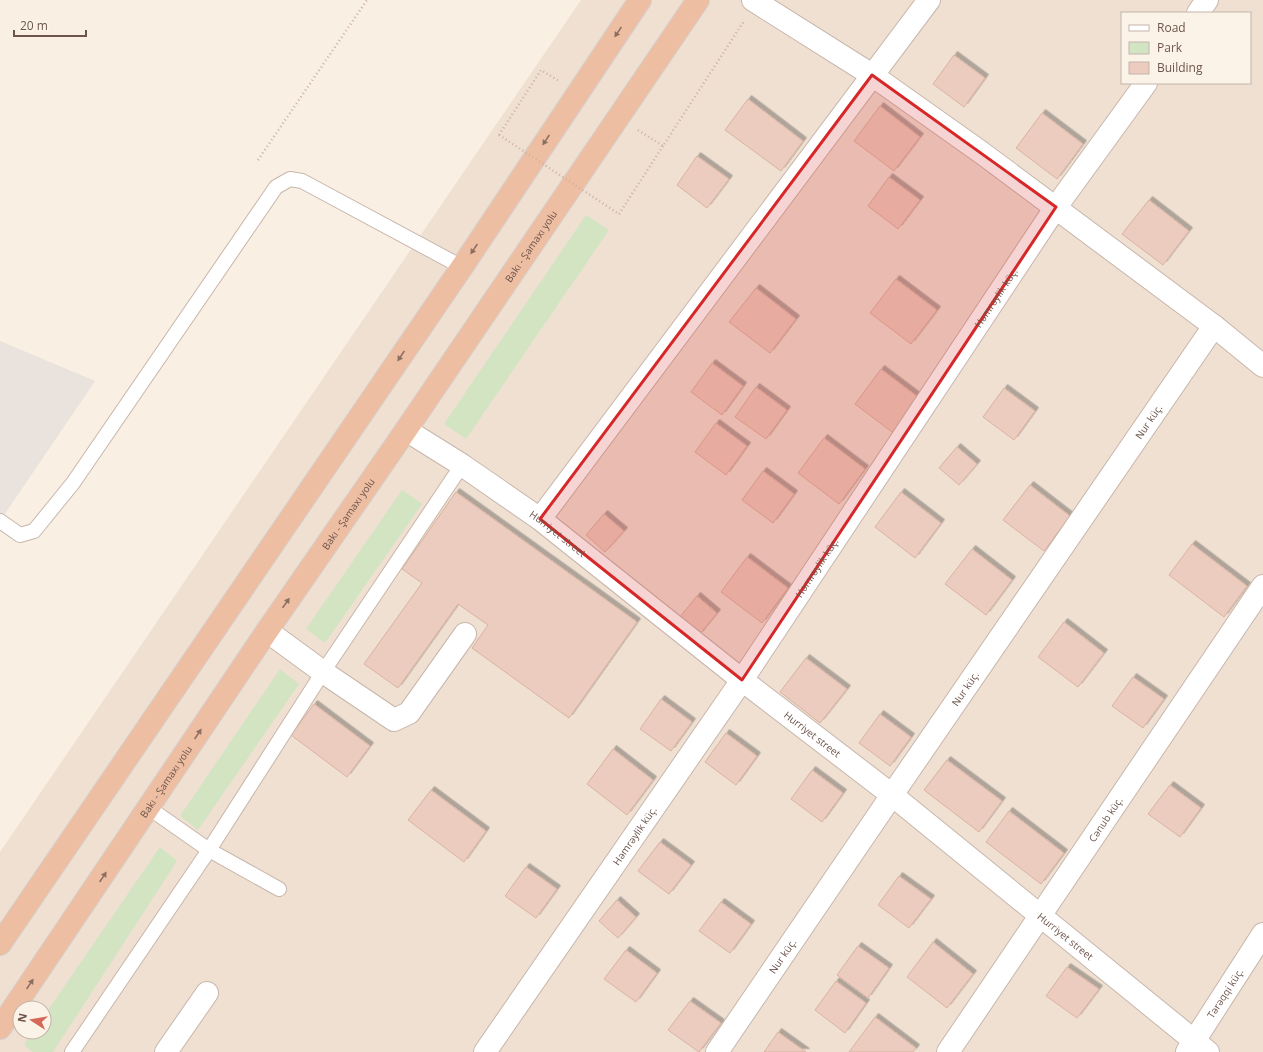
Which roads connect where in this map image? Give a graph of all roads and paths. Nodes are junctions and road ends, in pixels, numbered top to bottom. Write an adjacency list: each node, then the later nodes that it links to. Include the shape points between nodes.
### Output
1 (367, 0): 13 (path)
2 (640, 0): 15 (highway, one-way to 15)
3 (698, 0): 11 (highway, Bakı - Şamaxı yolu)
4 (929, 0): 9 (street)
5 (1207, 0): 7 (street)
6 (754, 1): 9 (street); 12 (path)
7 (1199, 12)
8 (541, 70): 12 (path, bridge, via 499,136 619,214)
9 (872, 75): 14 (street); 20 (street)
10 (1145, 84): 14 (street, Həmrəylik küç.)
11 (619, 117): 12 (path); 18 (highway, Bakı - Şamaxı yolu)
12 (663, 146)
13 (258, 160)
14 (1056, 207): 16 (street); 26 (street, Həmrəylik küç.)
15 (462, 266): 21 (lane, via 302,181 290,179 276,187 73,483 34,531 20,535); 33 (highway, one-way to 33)
16 (1214, 326): 17 (street); 27 (street, Nur küç.)
17 (1263, 366)
18 (406, 430): 19 (street, Hurriyet street); 23 (highway, Bakı - Şamaxı yolu, one-way to 18)
19 (462, 465): 20 (street, Hurriyet street); 25 (lane)
20 (540, 519): 26 (street, Hurriyet street)
21 (0, 521)
22 (1263, 586): 31 (street, Cənub küç.)
23 (267, 631): 25 (street); 28 (highway, Bakı - Şamaxı yolu, one-way to 23)
24 (465, 634): 25 (street, via 409,713 394,720)
25 (323, 672): 29 (lane)
26 (742, 680): 27 (street, Hurriyet street); 39 (street, Həmrəylik küç.)
27 (892, 795): 31 (street, Hurriyet street); 40 (street, Nur küç.)
28 (149, 808): 29 (lane); 35 (highway, Bakı - Şamaxı yolu, one-way to 28)
29 (209, 850): 30 (lane); 37 (lane)
30 (279, 889)
31 (1040, 914): 36 (street, Hurriyet street); 41 (street, Cənub küç.)
32 (1263, 934): 36 (street, Tərəqqi küç.)
33 (0, 944)
34 (206, 993): 38 (street)
35 (0, 1028)
36 (1196, 1048)
37 (72, 1052)
38 (166, 1052)
39 (485, 1052)
40 (717, 1052)
41 (948, 1052)

